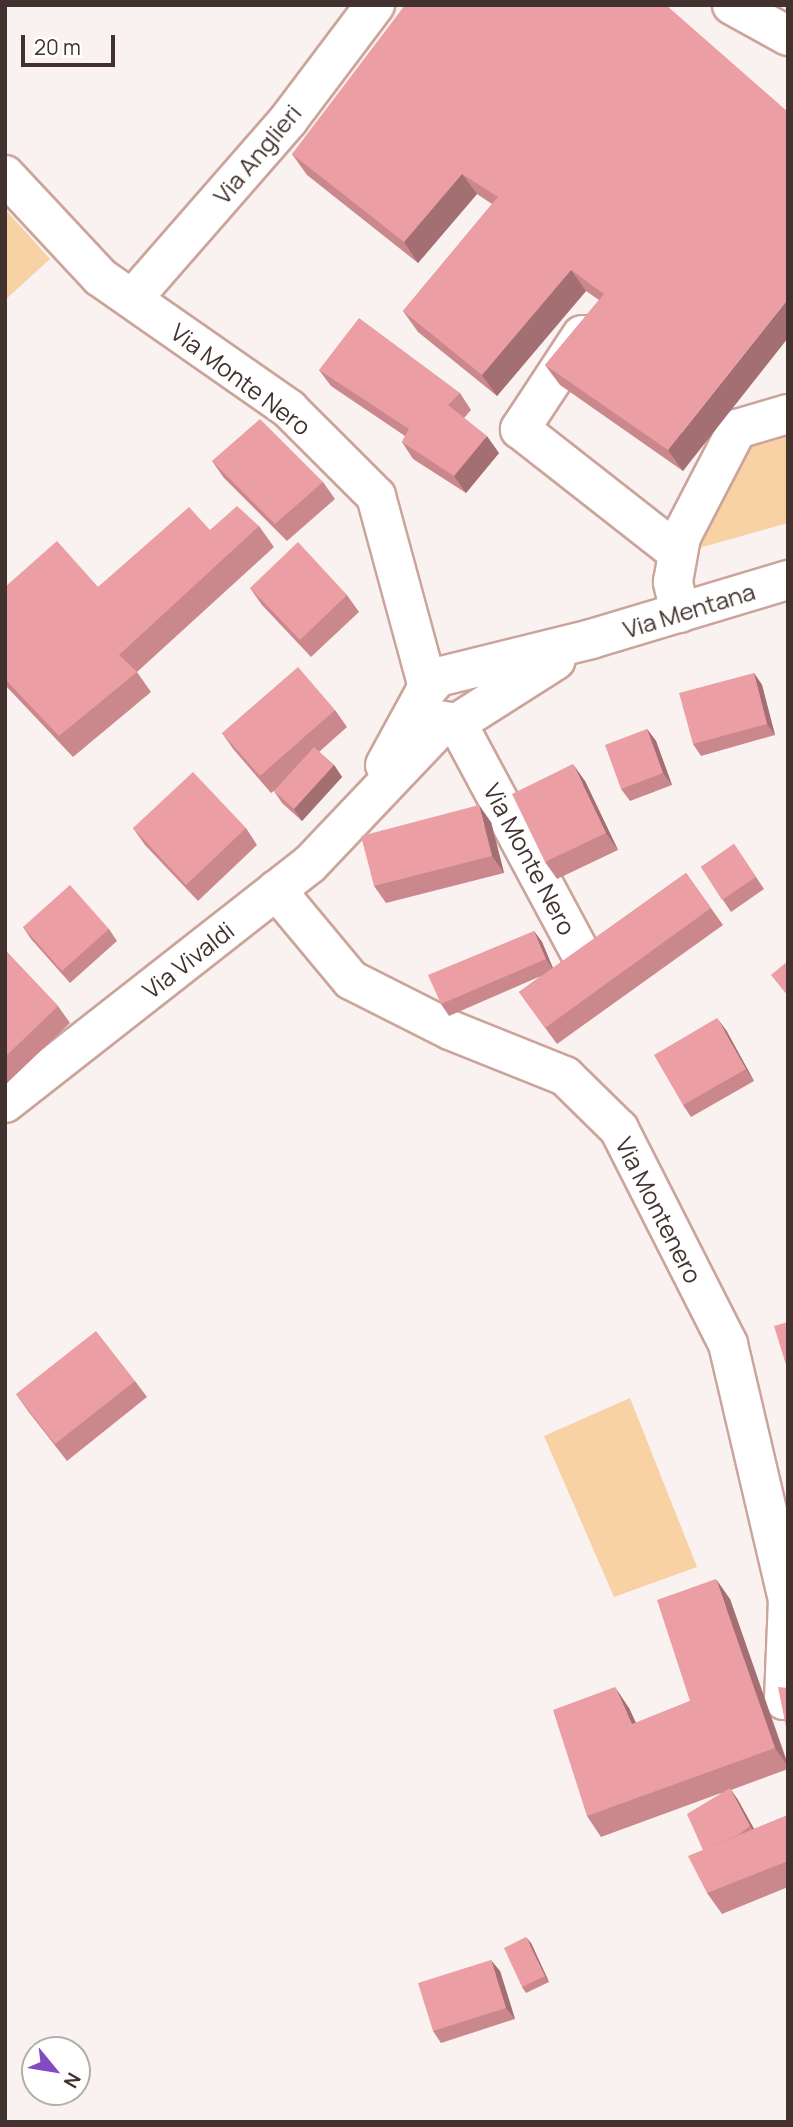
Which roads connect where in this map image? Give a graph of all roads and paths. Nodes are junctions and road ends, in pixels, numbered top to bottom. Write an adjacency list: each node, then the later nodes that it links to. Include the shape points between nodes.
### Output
1 (375, 5): 5 (street, Via Anglieri, via 289,118)
2 (732, 5): 3 (street)
3 (788, 36)
4 (5, 174): 5 (street, Via Monte Nero, via 100,277)
5 (132, 298): 11 (street, Via Monte Nero, via 289,409 376,496 408,626)
6 (585, 331): 8 (street, via 520,429)
7 (788, 414): 8 (street, via 737,429)
8 (677, 552): 10 (street, via 673,582)
9 (788, 580): 10 (street, Via Mentana)
10 (680, 613): 11 (street, Via Mentana, via 591,639)
11 (445, 699): 12 (street, Via Vivaldi, via 363,807 310,864); 13 (street, Via Monte Nero)
12 (276, 890): 14 (street, Via Vivaldi); 15 (street, Via Montenero, via 351,980 450,1030 565,1076 619,1129 727,1344 788,1599 784,1700)
13 (583, 958)
14 (5, 1103)
15 (788, 1700)

